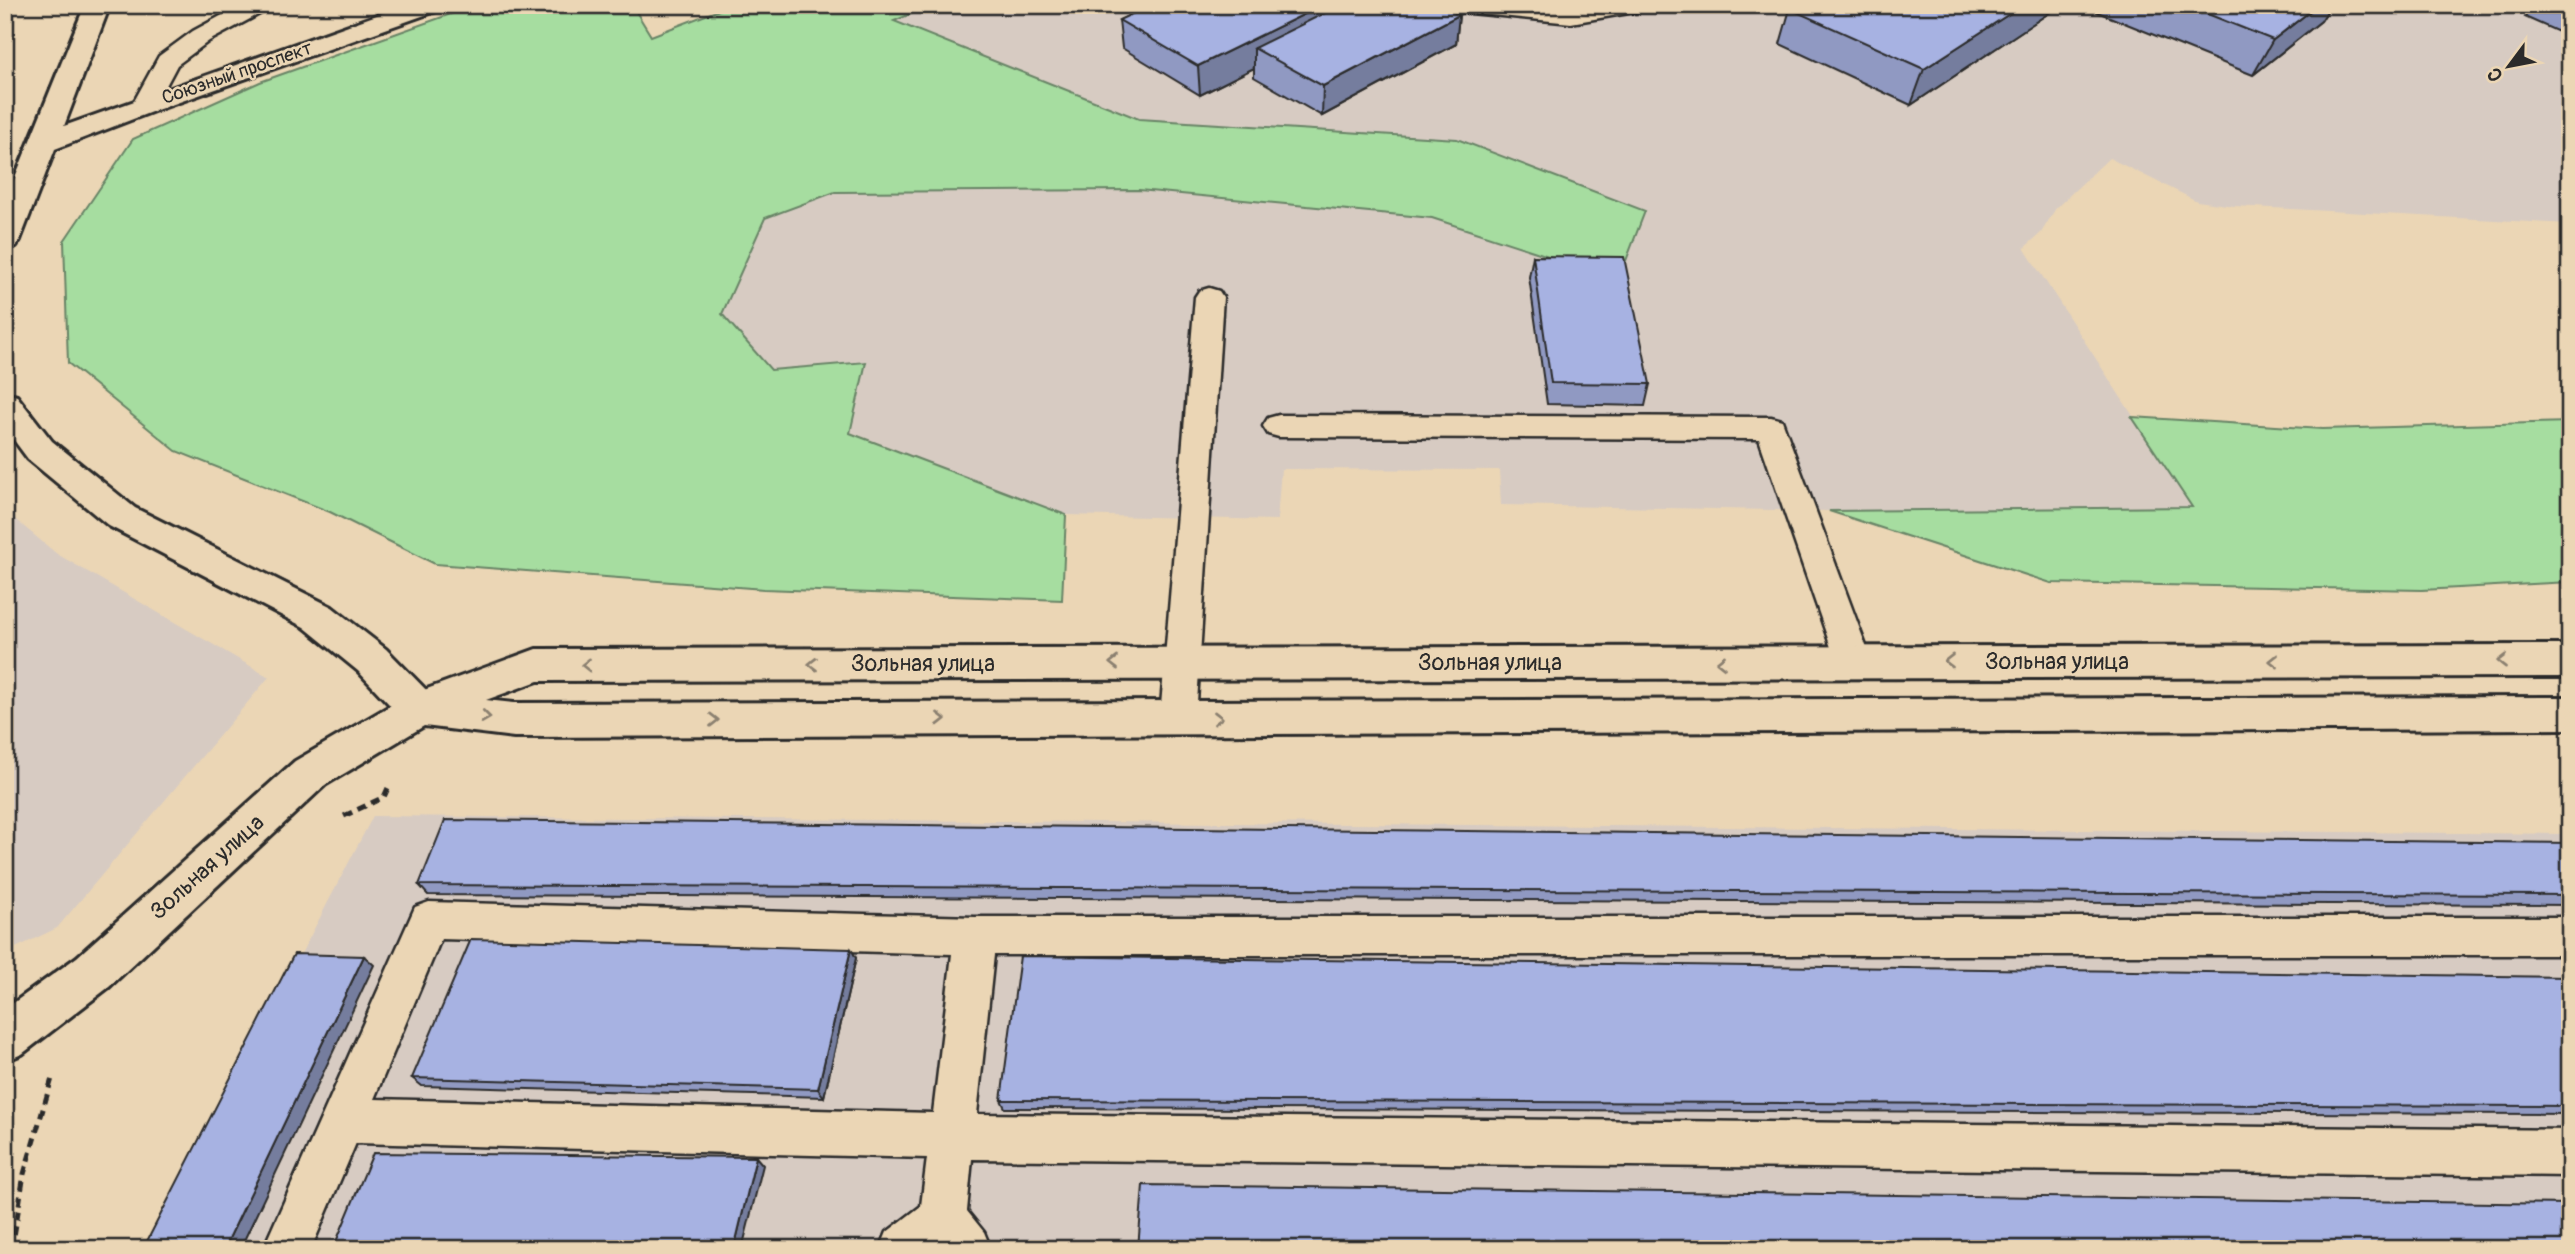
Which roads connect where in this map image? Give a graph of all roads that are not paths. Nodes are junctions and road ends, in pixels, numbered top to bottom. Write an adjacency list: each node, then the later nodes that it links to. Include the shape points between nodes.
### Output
1 (97, 5): 7 (street)
2 (260, 5): 6 (lane, via 201,36 167,61)
3 (430, 5): 6 (street, Союзный проспект)
4 (1460, 5): 5 (lane, via 1571,16)
5 (1634, 5)
6 (144, 105): 7 (street, Союзный проспект)
7 (45, 143): 8 (street)
8 (5, 240)
9 (1209, 297): 14 (lane)
10 (5, 404): 15 (street, via 40,450 122,517 318,617 372,660)
11 (1279, 426): 13 (lane, via 1771,428)
12 (2570, 661): 13 (street, Зольная улица, one-way to 13)
13 (1854, 662): 14 (street, Зольная улица, one-way to 14)
14 (1182, 663): 15 (street, Зольная улица, one-way to 15, via 536,665); 17 (lane)
15 (419, 709): 17 (street, one-way to 17, via 514,720); 20 (street, Зольная улица, via 310,774 93,972)
16 (2570, 713): 17 (street, one-way to 16)
17 (1178, 718)
18 (975, 936): 19 (lane); 21 (lane, via 429,920); 22 (lane)
19 (2570, 936)
20 (5, 1038)
21 (344, 1120): 22 (lane); 25 (lane)
22 (952, 1136): 23 (lane); 24 (lane)
23 (2570, 1153)
24 (955, 1233): 26 (lane)
25 (288, 1249)
26 (904, 1249)

